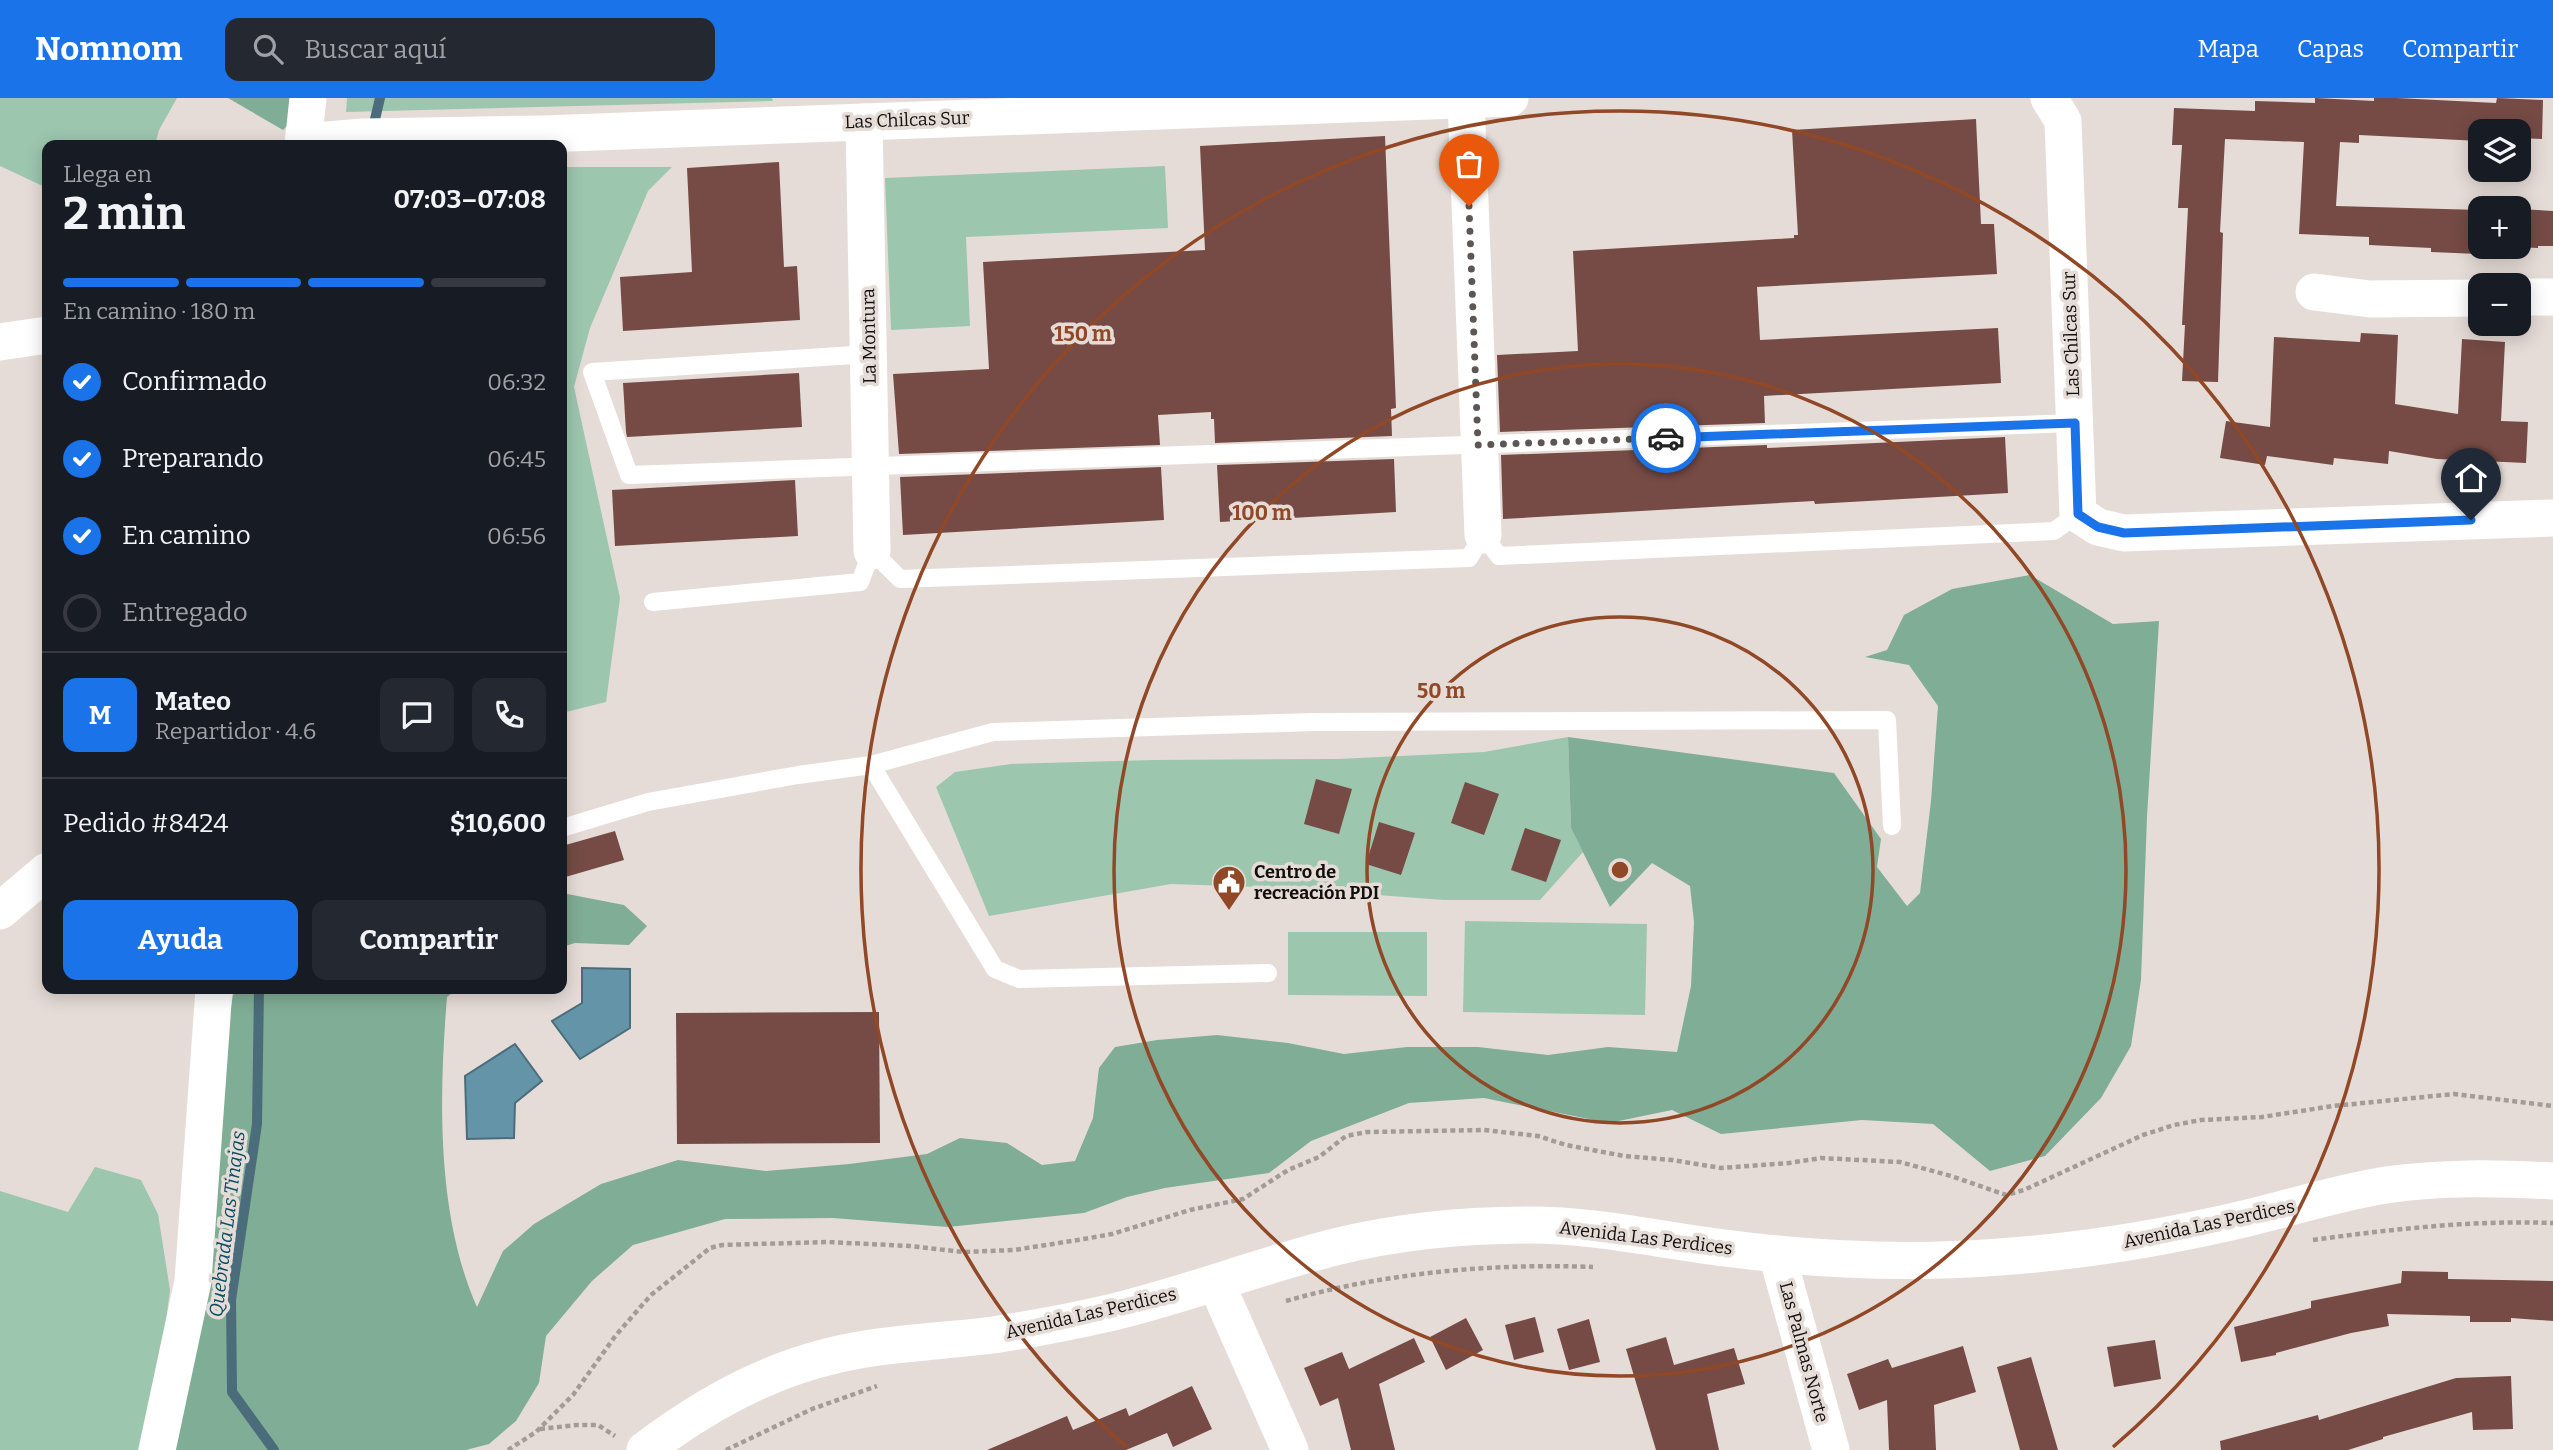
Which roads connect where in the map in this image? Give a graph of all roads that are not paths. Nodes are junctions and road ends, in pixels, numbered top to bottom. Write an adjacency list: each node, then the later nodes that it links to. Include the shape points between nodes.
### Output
1 (308, 98): 6 (street)
2 (1510, 98): 4 (street, Las Chilcas Sur)
3 (2049, 98): 15 (street, Las Chilcas Sur, via 2063,121)
4 (1469, 99): 5 (street, Las Chilcas Sur); 16 (street)
5 (863, 122): 7 (street, Las Chilcas Sur); 14 (street, La Montura)
6 (304, 140)
7 (347, 140)
8 (2314, 292): 11 (street, via 2370,299)
9 (2531, 297): 10 (street)
10 (2553, 297)
11 (2468, 298)
12 (42, 336): 13 (street)
13 (0, 342)
14 (870, 354): 17 (street, La Montura); 17 (lane, via 592,372 629,475)
15 (2075, 423): 16 (lane); 18 (street, Las Chilcas Sur)
16 (1478, 445): 17 (lane); 20 (street)
17 (872, 467): 21 (street, La Montura)
18 (2078, 514): 19 (street, via 2098,527 2124,533); 20 (lane, via 2054,531 1499,556)
19 (2553, 518)
20 (1483, 535): 21 (lane, via 1469,558 900,579)
21 (872, 551): 22 (lane, via 860,582)
22 (653, 602)
23 (871, 765): 24 (lane, via 648,802); 25 (lane, via 993,732 1314,722 1886,720); 28 (lane, via 995,969 1019,979)
24 (567, 826)
25 (1892, 826)
26 (42, 875): 27 (street)
27 (0, 911)
28 (1268, 973)
29 (214, 994): 34 (street, via 193,1281)
30 (2553, 1181): 31 (street, Avenida Las Perdices, via 2474,1178 2385,1185 2185,1232 2056,1252 1902,1260)
31 (1777, 1254): 32 (street, Avenida Las Perdices, via 1589,1228 1486,1225 1340,1246); 36 (street, Las Palmas Norte)
32 (1216, 1283): 33 (street, Avenida Las Perdices, via 1068,1322 828,1356 753,1383); 35 (street)
33 (634, 1446)
34 (157, 1450)
35 (1290, 1450)
36 (1831, 1450)

